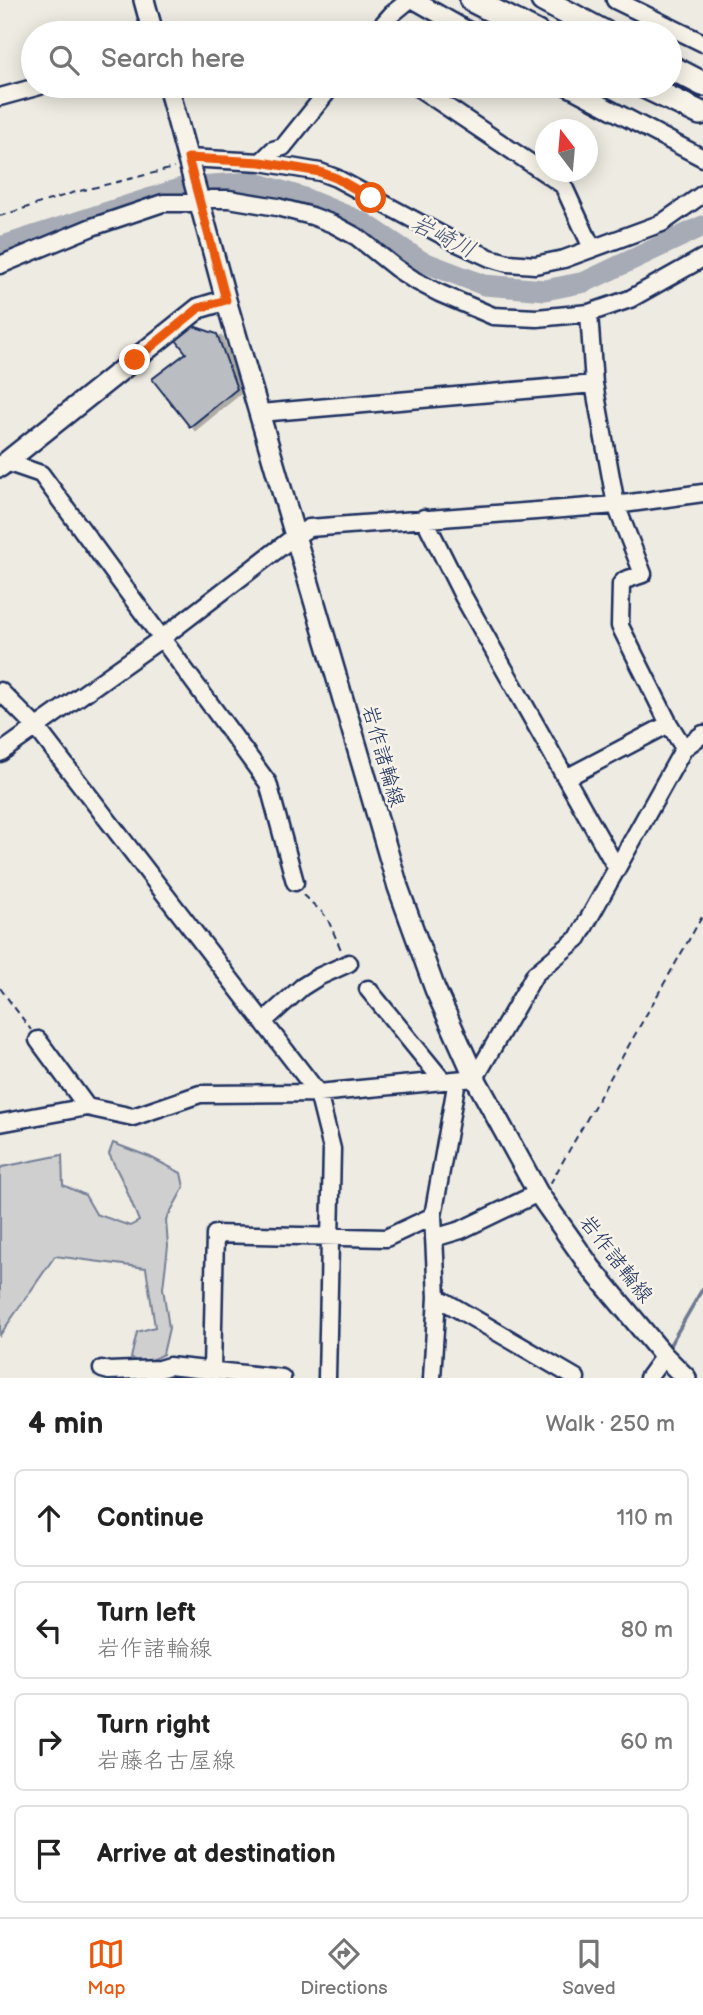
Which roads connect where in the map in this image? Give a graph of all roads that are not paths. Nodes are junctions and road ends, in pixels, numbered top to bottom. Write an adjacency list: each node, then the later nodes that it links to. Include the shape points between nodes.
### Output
1 (144, 0): 7 (main road)
2 (412, 0): 8 (street); 9 (street)
3 (472, 0): 10 (highway)
4 (491, 0): 11 (highway)
5 (544, 0): 12 (highway)
6 (616, 0): 13 (street)
7 (150, 21)
8 (386, 21)
9 (450, 21)
10 (513, 21)
11 (529, 21)
12 (583, 21)
13 (658, 21)
14 (682, 33): 15 (street)
15 (703, 43)
16 (682, 73): 17 (highway)
17 (703, 84)
18 (21, 91): 19 (street)
19 (0, 97)
20 (171, 98): 28 (main road, 岩作諸輪線)
21 (322, 98): 27 (street, via 283,147)
22 (434, 98): 31 (street, via 563,185)
23 (589, 98): 26 (street)
24 (670, 98): 25 (highway)
25 (702, 114)
26 (703, 158)
27 (261, 162): 28 (street); 31 (street, via 328,175 499,261 534,265)
28 (190, 164): 30 (main road, 岩作諸輪線)
29 (703, 194): 31 (street, via 662,223)
30 (199, 200): 33 (street, via 140,210); 34 (main road, 岩作諸輪線); 35 (street, via 229,199 312,216 357,237 439,293 493,316)
31 (592, 248)
32 (703, 258): 35 (street, via 630,299)
33 (0, 265)
34 (226, 300): 37 (main road, 岩作諸輪線); 38 (main road, via 199,308)
35 (589, 313): 36 (street)
36 (594, 384): 37 (street); 40 (street)
37 (260, 413): 42 (main road, 岩作諸輪線)
38 (3, 464): 43 (street, via 41,474)
39 (703, 493): 40 (street)
40 (616, 505): 41 (street); 45 (street, via 643,574 621,584 620,626)
41 (424, 518): 42 (street, via 309,528); 50 (street)
42 (295, 536): 43 (street); 57 (main road, 岩作諸輪線, via 398,887 435,989)
43 (162, 638): 46 (street); 52 (street, via 268,783)
44 (0, 691): 46 (street)
45 (669, 724): 48 (street); 50 (street)
46 (36, 727): 49 (street); 55 (street)
47 (703, 734): 48 (street)
48 (684, 748): 51 (street)
49 (0, 753)
50 (566, 778): 51 (street)
51 (616, 867): 57 (street, via 578,938 535,974)
52 (295, 882)
53 (349, 963): 55 (street, via 302,987)
54 (368, 989): 57 (street)
55 (263, 1022): 58 (street)
56 (38, 1040): 59 (street)
57 (458, 1080): 58 (street); 61 (main road, 岩作諸輪線); 62 (street)
58 (318, 1093): 59 (street, via 200,1094 133,1117); 63 (street, via 332,1149)
59 (87, 1107): 60 (street)
60 (0, 1123)
61 (538, 1193): 64 (street); 66 (main road, 岩作諸輪線, via 591,1268)
62 (433, 1216): 63 (street, via 386,1238); 64 (street)
63 (331, 1237): 68 (street, via 215,1234); 70 (street)
64 (434, 1238): 65 (street)
65 (437, 1297): 71 (street); 72 (street)
66 (664, 1356): 73 (street); 74 (main road, 岩作諸輪線)
67 (102, 1369): 68 (street, via 169,1366)
68 (212, 1370): 69 (street)
69 (282, 1378)
70 (327, 1378)
71 (432, 1378)
72 (576, 1378)
73 (648, 1378)
74 (686, 1378)

